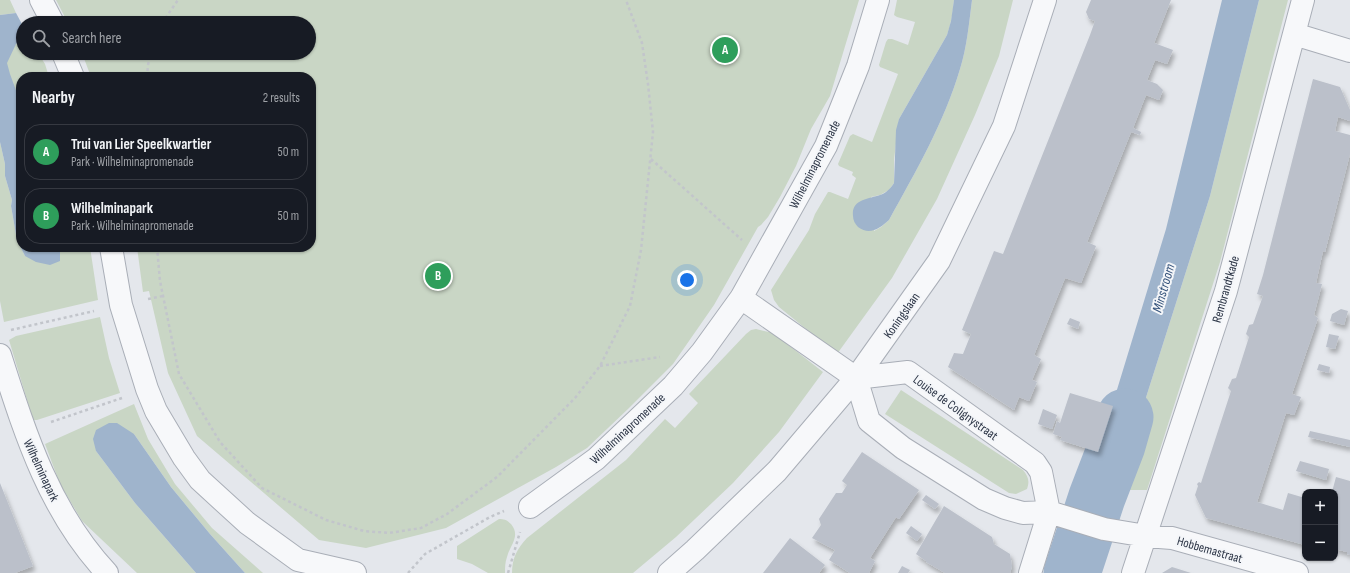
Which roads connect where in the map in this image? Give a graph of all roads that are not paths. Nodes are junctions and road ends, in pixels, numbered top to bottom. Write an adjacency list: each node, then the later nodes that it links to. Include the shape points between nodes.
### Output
1 (41, 0): 5 (street)
2 (878, 0): 11 (street, Wilhelminapromenade, via 858,66 826,146)
3 (1045, 0): 13 (street, Koningslaan, via 1004,126 939,261)
4 (1303, 0): 6 (street, Rembrandtkade)
5 (49, 16)
6 (1294, 34): 7 (street); 16 (street, Rembrandtkade, via 1226,291)
7 (1350, 51)
8 (66, 60): 9 (street)
9 (71, 72)
10 (112, 252): 17 (street, via 121,305 147,389 170,436 200,480 247,523)
11 (741, 298): 13 (street); 14 (street, Wilhelminapromenade, via 702,352 673,386 596,459)
12 (0, 355): 18 (street, Wilhelminapark, via 25,431 48,487 77,535)
13 (856, 378): 15 (street, via 869,421 903,448 984,498 1005,508 1023,513); 15 (street, Louise de Colignystraat, via 908,372 1035,463 1041,472); 20 (street, Koningslaan, via 777,471)
14 (530, 507)
15 (1049, 512): 16 (street, via 1104,528); 21 (street)
16 (1146, 536): 22 (street, Rembrandtkade); 23 (street, Hobbemastraat, via 1172,538)
17 (302, 566): 19 (street)
18 (107, 573)
19 (355, 573)
20 (669, 573)
21 (1030, 573)
22 (1133, 573)
23 (1297, 573)

